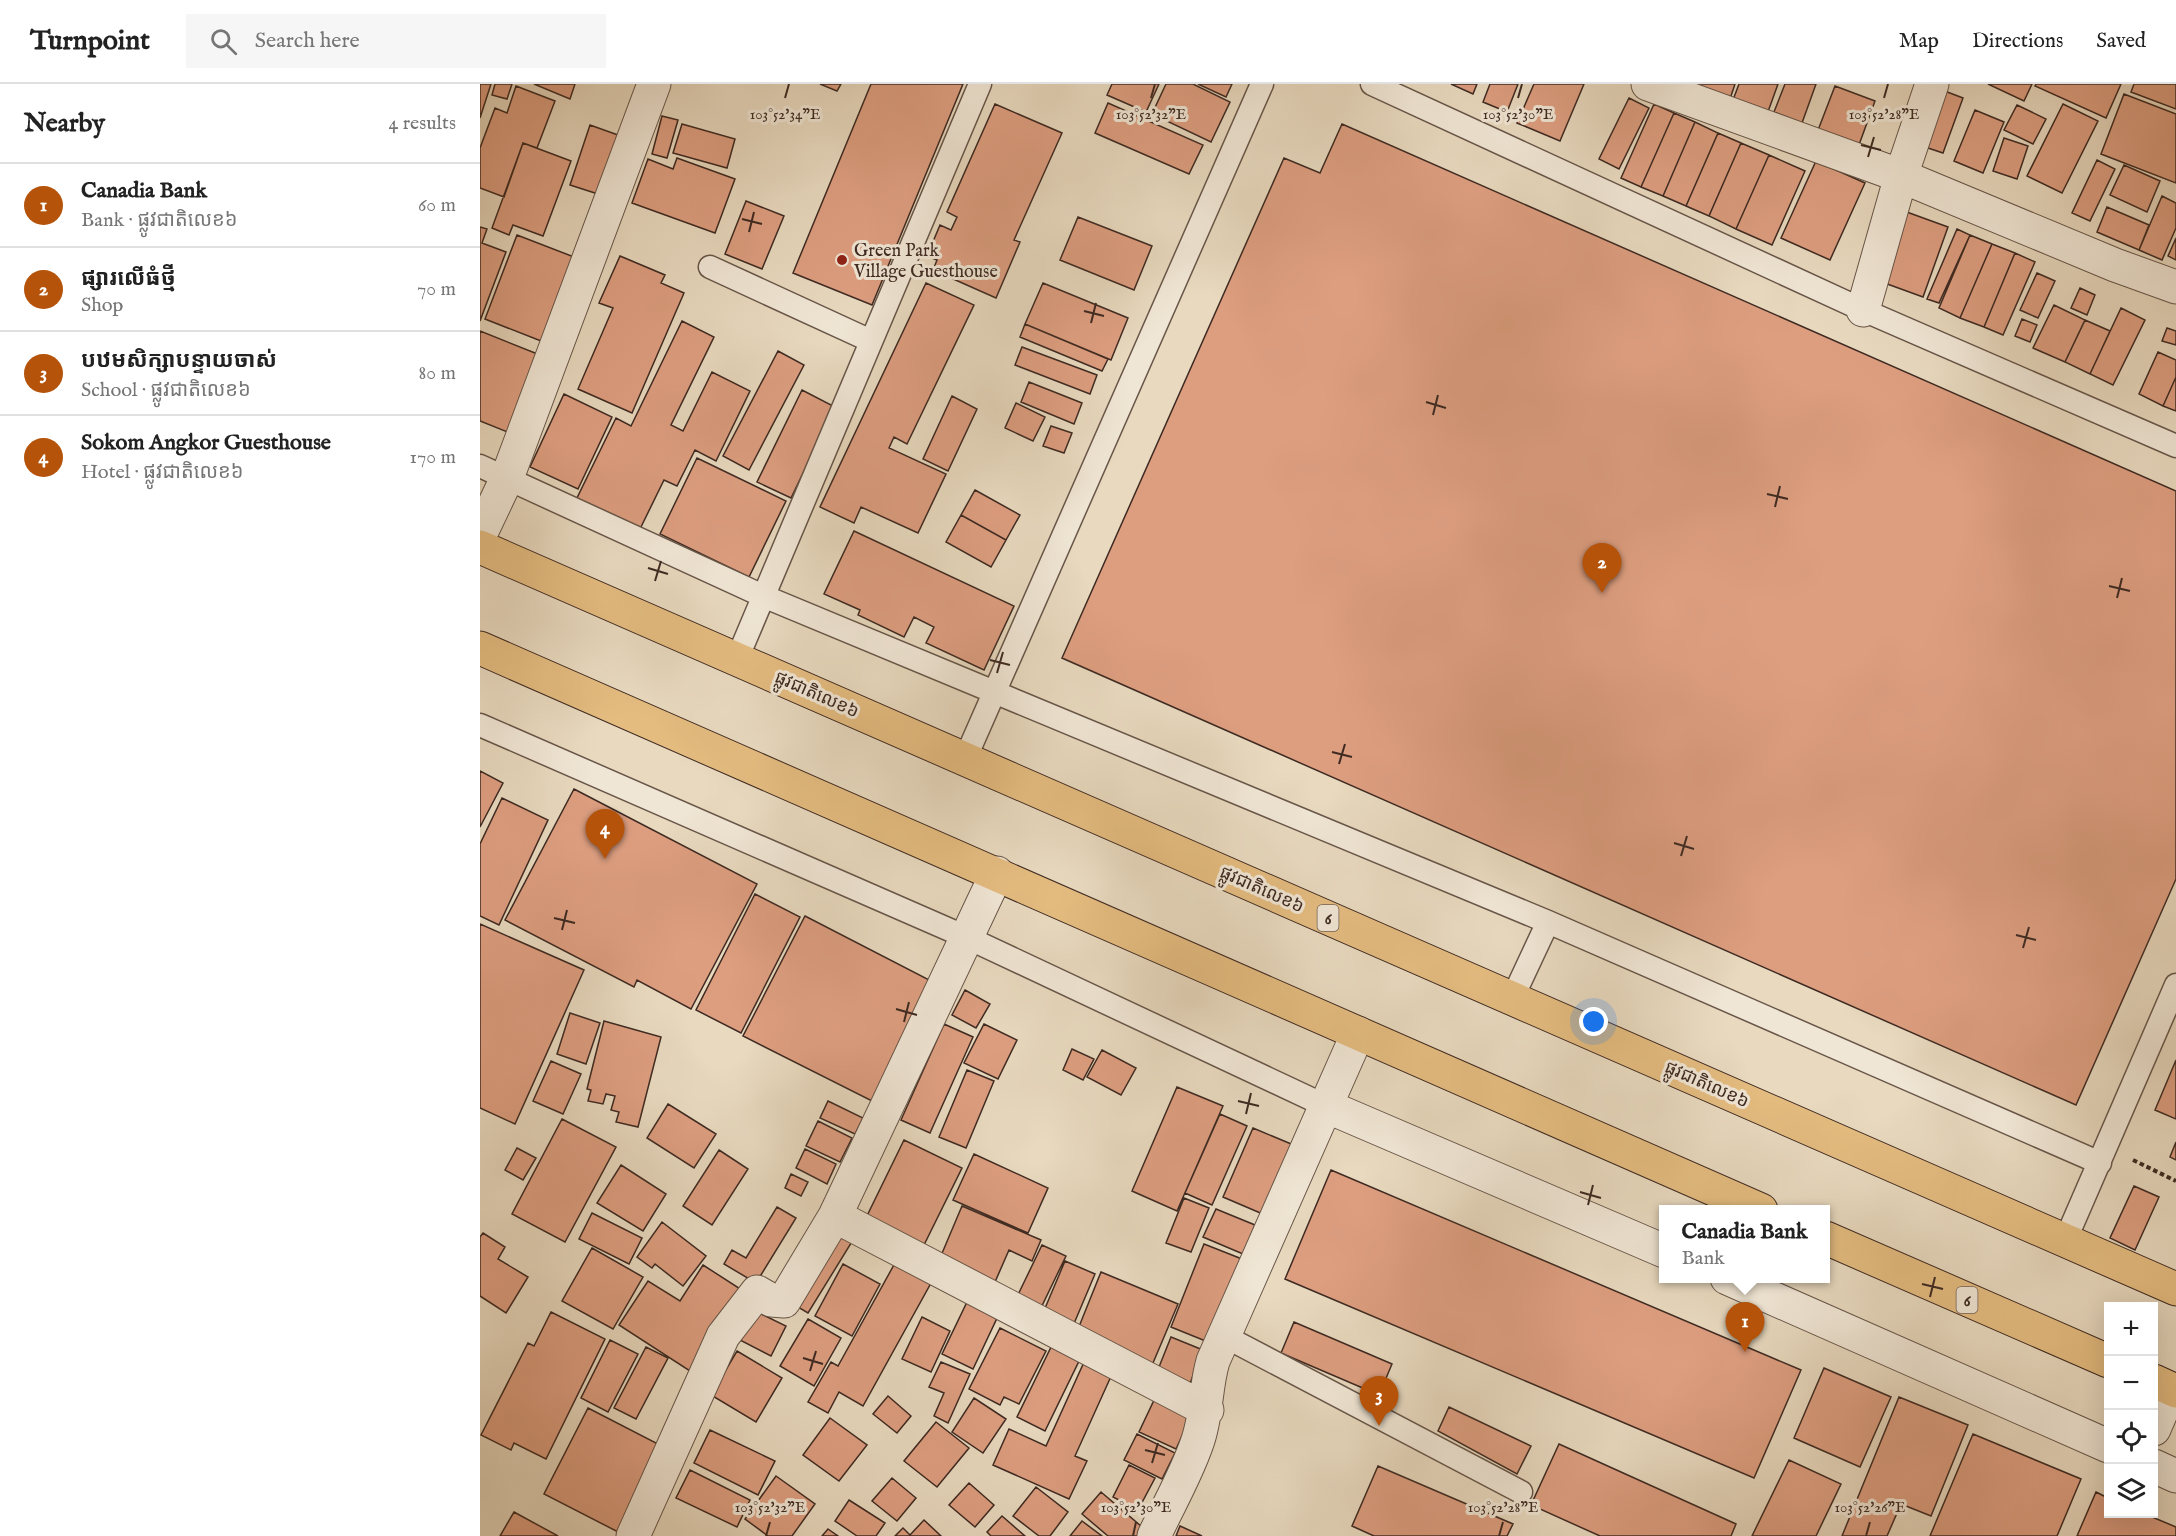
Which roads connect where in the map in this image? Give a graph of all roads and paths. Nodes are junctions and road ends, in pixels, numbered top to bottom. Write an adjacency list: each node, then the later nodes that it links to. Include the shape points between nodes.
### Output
1 (654, 84): 13 (street)
2 (980, 84): 11 (lane)
3 (1262, 84): 19 (lane)
4 (1372, 84): 10 (lane)
5 (1647, 84): 7 (street)
6 (1932, 84): 7 (street)
7 (1902, 176): 9 (street); 10 (street)
8 (710, 267): 11 (lane)
9 (2176, 287)
10 (1863, 310): 12 (lane)
11 (871, 341): 16 (lane)
12 (2176, 446)
13 (494, 472): 14 (street); 16 (lane)
14 (480, 535)
15 (480, 547): 18 (main road, ផ្លូវជាតិលេខ៦ / 6)
16 (763, 596): 18 (lane); 19 (lane)
17 (480, 648): 22 (main road)
18 (737, 659): 21 (main road, ផ្លូវជាតិលេខ៦ / 6)
19 (995, 694): 21 (lane); 23 (lane)
20 (480, 724): 24 (lane)
21 (965, 759): 26 (main road, ផ្លូវជាតិលេខ៦ / 6)
22 (997, 873): 24 (street); 27 (main road)
23 (1548, 922): 26 (lane); 29 (lane)
24 (966, 937): 28 (lane); 32 (street)
25 (2176, 985): 29 (lane)
26 (1512, 999): 34 (main road, ផ្លូវជាតិលេខ៦ / 6)
27 (1358, 1033): 28 (street); 31 (main road)
28 (1326, 1106): 35 (street); 38 (street)
29 (2103, 1155): 30 (path); 34 (lane)
30 (2176, 1181)
31 (1749, 1205)
32 (835, 1216): 41 (street); 47 (street, via 784,1301 771,1300 757,1292 723,1336)
33 (1830, 1240): 39 (main road, 6)
34 (2066, 1240): 37 (main road, ផ្លូវជាតិលេខ៦ / 6)
35 (1659, 1249)
36 (1738, 1283): 43 (street)
37 (2176, 1289)
38 (1224, 1336): 41 (street, via 1208,1377); 46 (lane)
39 (2104, 1359)
40 (2167, 1387): 42 (street)
41 (1207, 1410): 48 (street, via 1197,1444)
42 (2158, 1416)
43 (2104, 1444)
44 (2158, 1468): 45 (street)
45 (2176, 1476)
46 (1521, 1492)
47 (633, 1536)
48 (1154, 1536)

